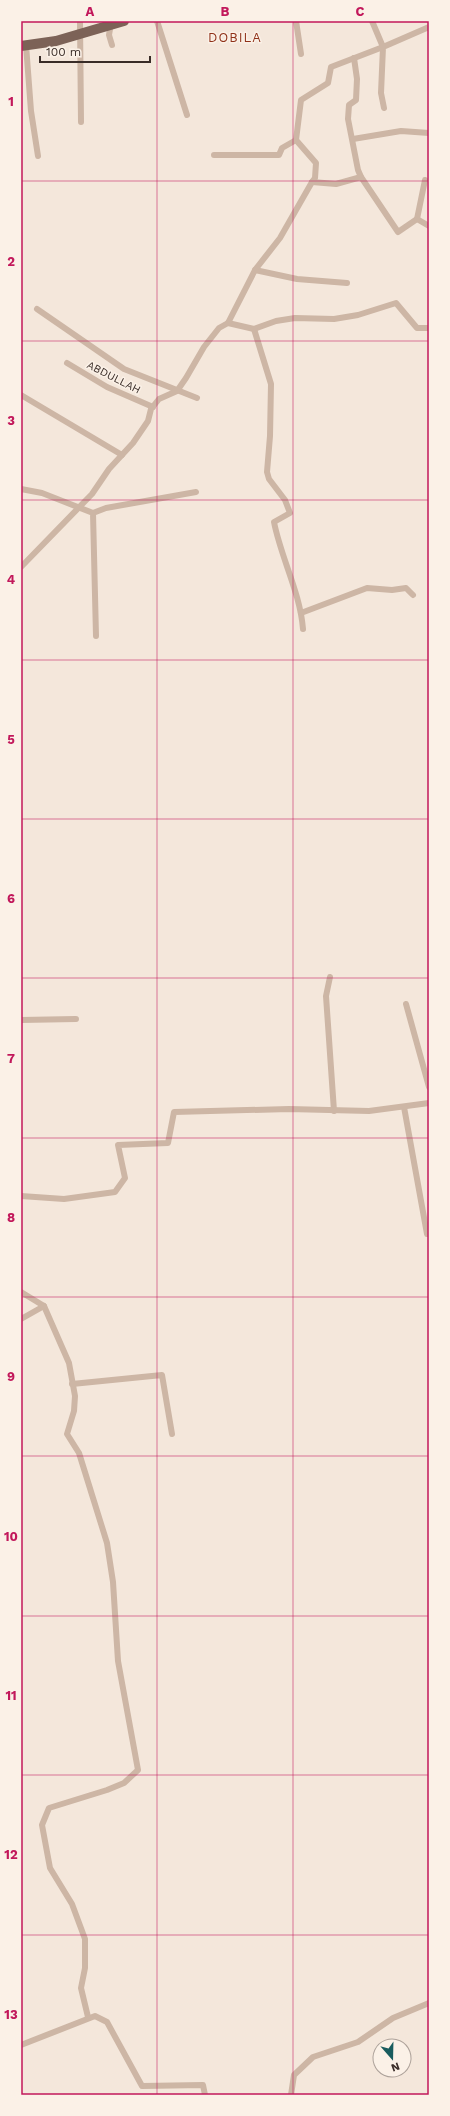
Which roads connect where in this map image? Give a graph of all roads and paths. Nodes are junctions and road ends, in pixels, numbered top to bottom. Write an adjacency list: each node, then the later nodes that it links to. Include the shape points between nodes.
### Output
1 (80, 21): 8 (street)
2 (124, 21): 6 (main road)
3 (157, 21): 15 (street)
4 (296, 21): 12 (street)
5 (372, 21): 11 (street)
6 (111, 23): 8 (main road); 9 (street)
7 (429, 27): 11 (street)
8 (81, 34): 10 (main road); 16 (street)
9 (112, 45)
10 (24, 46): 21 (street)
11 (383, 47): 13 (street); 14 (street, via 381,93)
12 (301, 54)
13 (354, 58): 18 (street, via 356,100 349,105 348,119); 19 (street, via 331,67 328,84 301,100)
14 (384, 108)
15 (187, 115)
16 (81, 122)
17 (429, 133): 18 (street, via 401,131)
18 (353, 139): 22 (street)
19 (296, 140): 20 (street, via 282,148 279,155); 24 (street, via 316,163 315,178)
20 (214, 155)
21 (38, 156)
22 (361, 177): 24 (street, via 336,184); 25 (street, via 398,232)
23 (424, 180): 25 (street)
24 (312, 182): 27 (street, via 280,238)
25 (417, 219): 26 (street)
26 (429, 226)
27 (255, 270): 28 (street, via 297,279); 30 (street)
28 (347, 284)
29 (37, 309): 34 (street, via 124,369)
30 (228, 323): 32 (street); 34 (street, via 219,328 204,347)
31 (429, 328): 32 (street, via 417,328 396,304 358,315 334,319 295,318 276,321)
32 (254, 329): 45 (street, via 271,384 267,472 290,512 274,522 279,547)
33 (67, 363): 37 (street, ABDULLAH, via 107,387)
34 (177, 390): 36 (street); 37 (street, via 159,399)
35 (21, 395): 38 (street)
36 (197, 398)
37 (153, 407): 38 (street, via 148,421)
38 (122, 455): 41 (street)
39 (21, 489): 41 (street, via 42,493)
40 (196, 492): 42 (street, via 106,508)
41 (81, 508): 42 (street); 43 (street)
42 (93, 514): 47 (street)
43 (21, 567)
44 (413, 595): 45 (street, via 406,588 367,588)
45 (301, 613): 46 (street)
46 (302, 629)
47 (96, 636)
48 (330, 977): 55 (street, via 326,996)
49 (406, 1004): 52 (street)
50 (76, 1019): 51 (street)
51 (21, 1020)
52 (429, 1087)
53 (429, 1103): 54 (street)
54 (404, 1107): 55 (street); 57 (street)
55 (334, 1111): 56 (street, via 289,1109 174,1112 168,1143 118,1146 125,1178 115,1192 64,1199)
56 (21, 1196)
57 (427, 1234)
58 (21, 1292): 59 (street)
59 (44, 1306): 60 (street); 61 (street, via 68,1363)
60 (21, 1319)
61 (72, 1384): 62 (street, via 162,1375); 64 (street, via 75,1396 74,1411 67,1434 81,1460 107,1543 113,1582 118,1661 138,1770 124,1783 49,1808 42,1825 50,1868 72,1904 85,1939 85,1968 81,1988)
62 (172, 1434)
63 (429, 2003): 67 (street, via 393,2018 358,2042 313,2057 294,2075)
64 (88, 2017): 65 (street); 66 (street, via 95,2016 107,2022 142,2086 203,2085)
65 (21, 2045)
66 (205, 2095)
67 (291, 2095)

